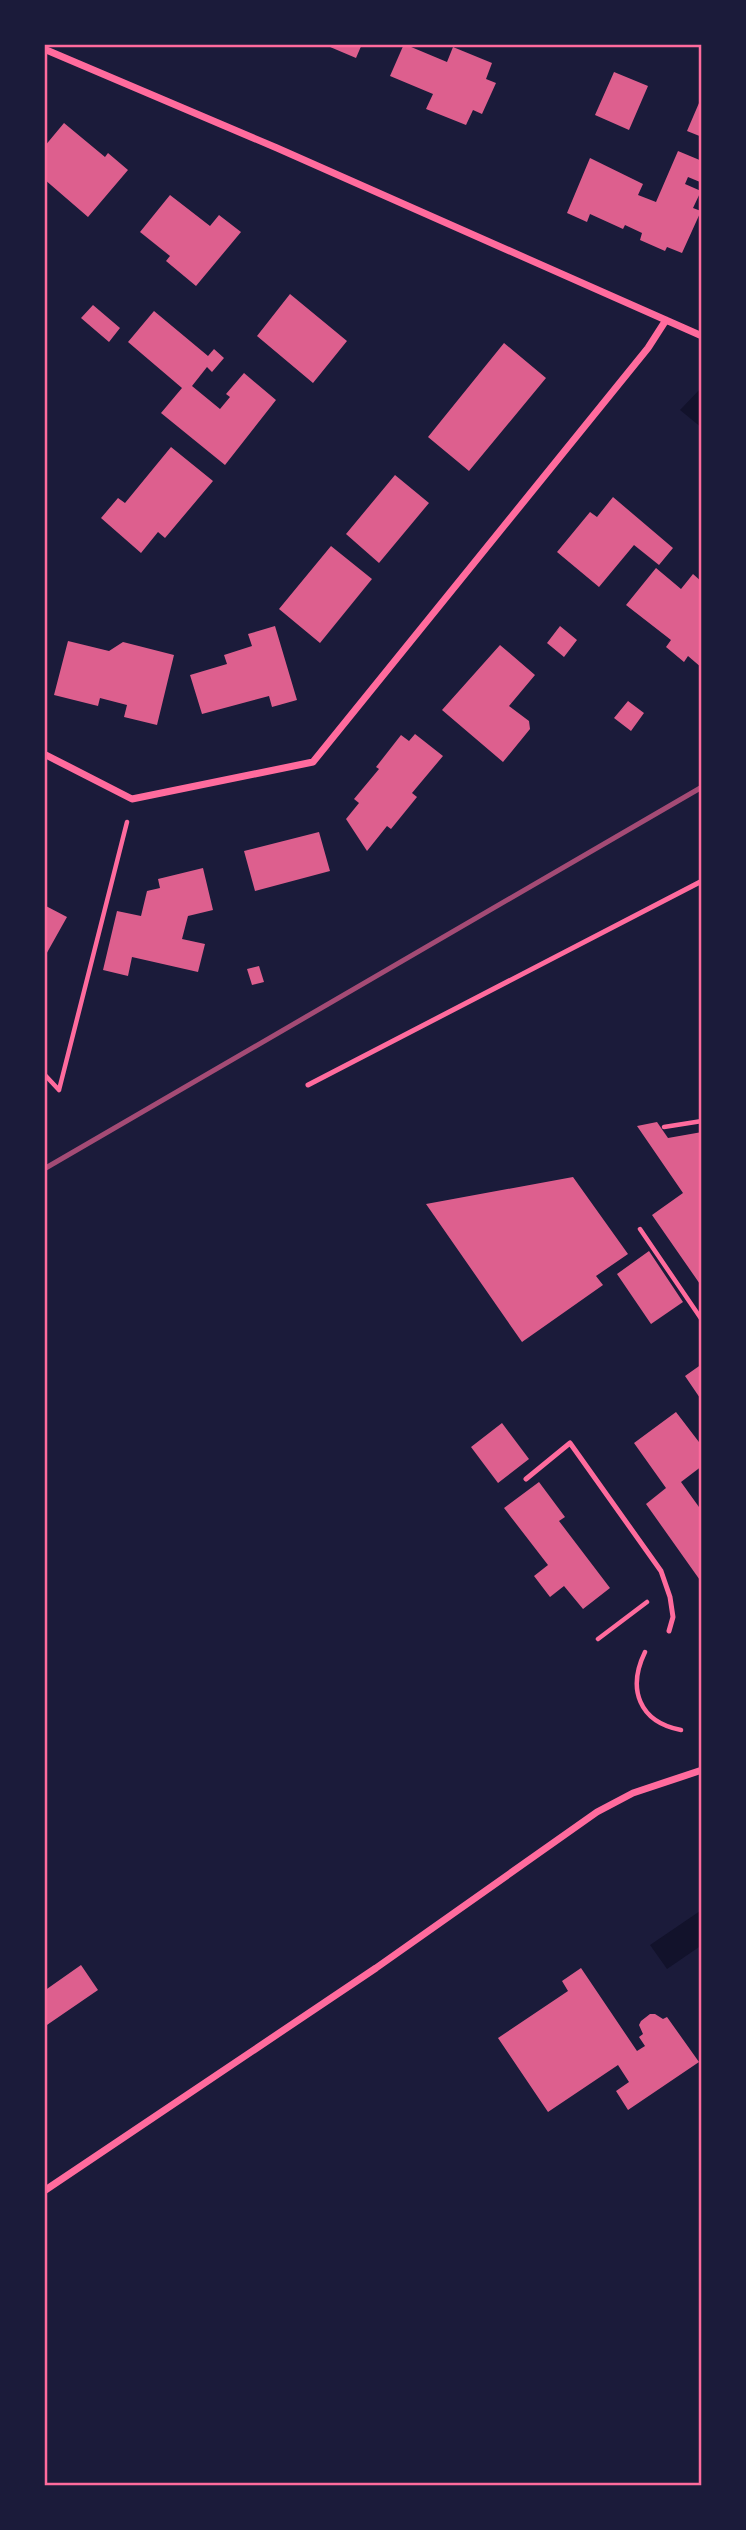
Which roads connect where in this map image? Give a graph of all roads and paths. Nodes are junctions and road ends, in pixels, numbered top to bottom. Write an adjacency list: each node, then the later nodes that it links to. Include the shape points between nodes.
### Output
1 (44, 49): 2 (street)
2 (666, 320): 3 (street); 5 (street, via 313,762)
3 (702, 336)
4 (44, 754): 5 (street)
5 (132, 799): 7 (path, via 60,1090)
6 (702, 881): 8 (lane)
7 (44, 1074)
8 (309, 1085)
9 (702, 1121): 10 (path)
10 (664, 1127)
11 (640, 1229): 12 (path)
12 (702, 1320)
13 (526, 1479): 15 (lane, via 570,1443 661,1571 673,1617)
14 (647, 1602): 16 (path)
15 (669, 1631)
16 (598, 1639)
17 (645, 1652): 18 (path, via 637,1669 641,1706 656,1720)
18 (681, 1730)
19 (702, 1770): 20 (street, via 633,1793 597,1812 376,1968)
20 (44, 2191)

